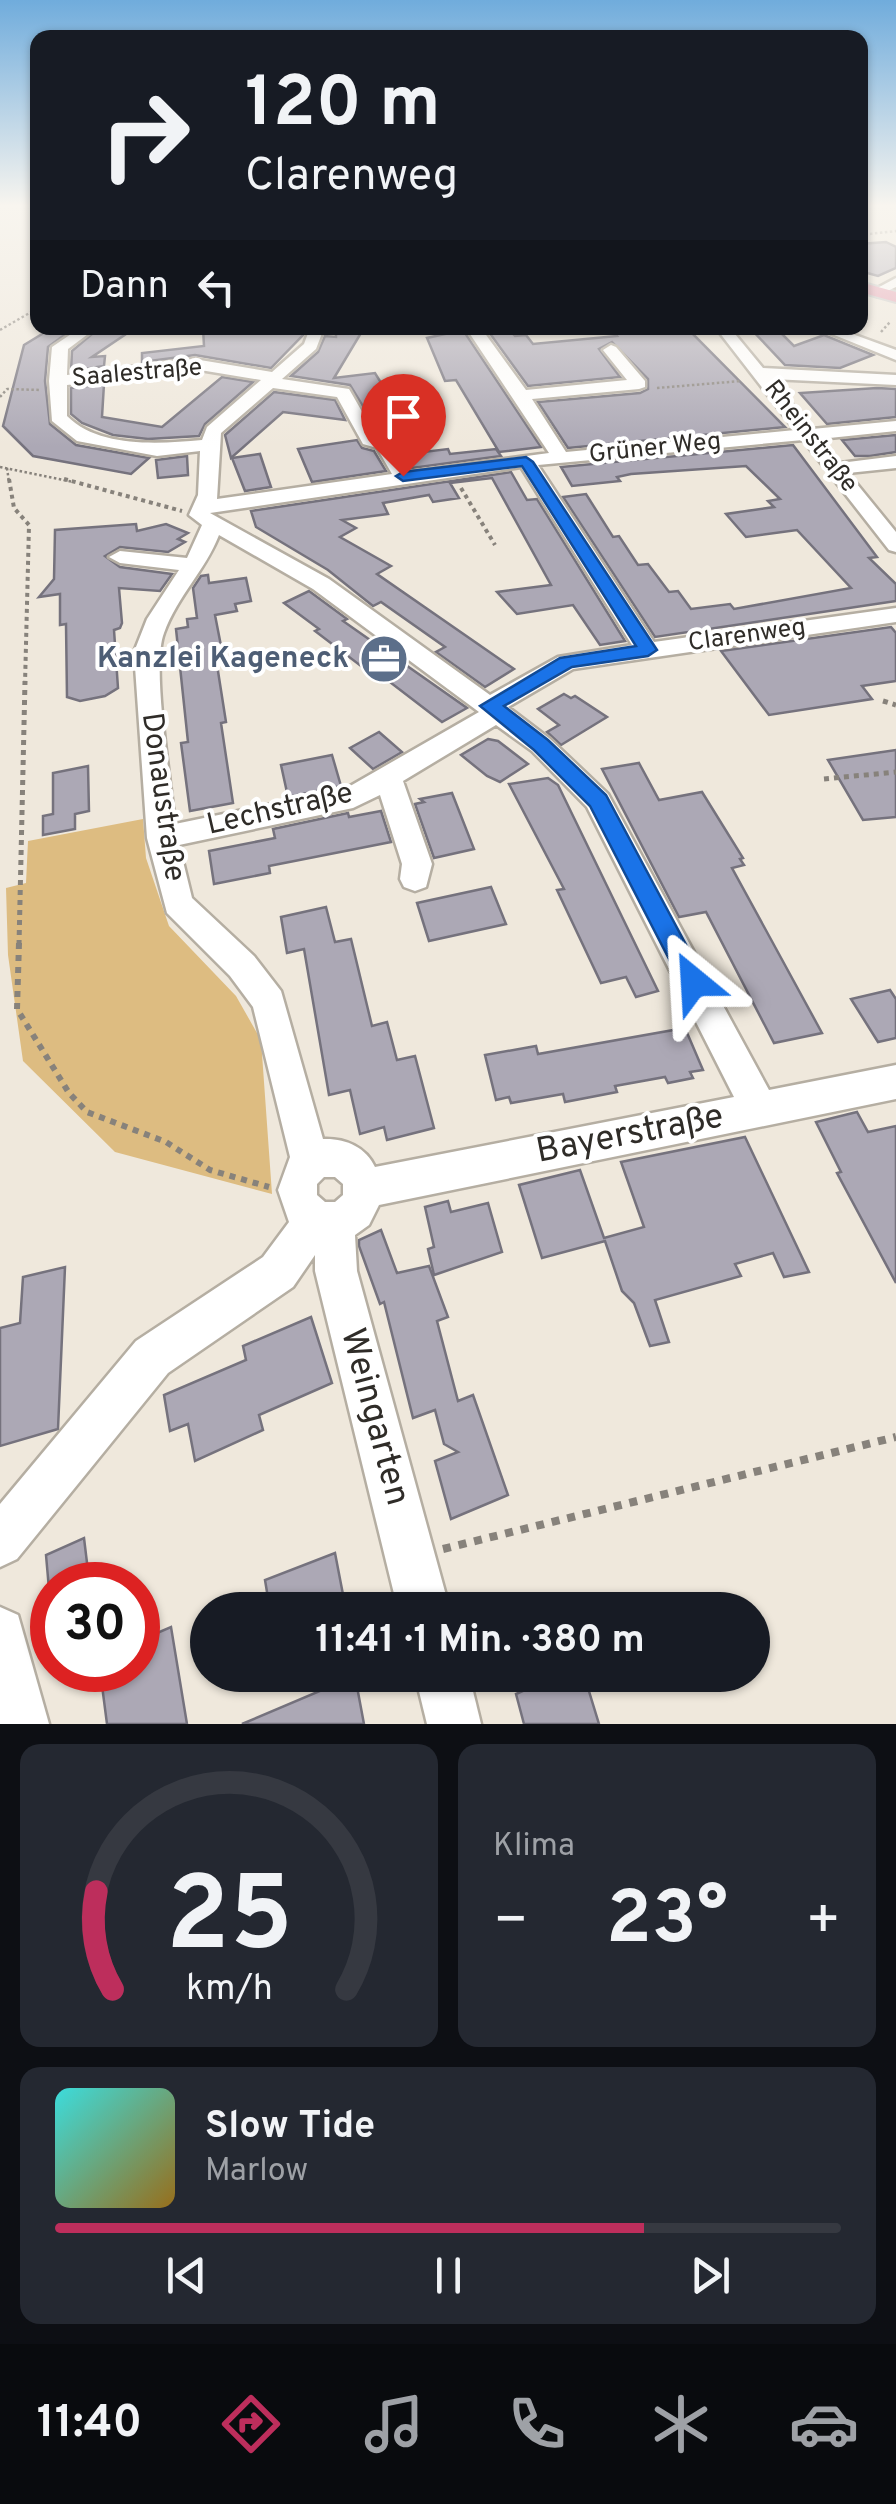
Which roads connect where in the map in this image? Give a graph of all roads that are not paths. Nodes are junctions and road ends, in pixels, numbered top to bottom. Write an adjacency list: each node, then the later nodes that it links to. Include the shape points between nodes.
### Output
1 (78, 335): 11 (street, via 60,346)
2 (315, 335): 9 (street, via 311,346)
3 (477, 335): 12 (street)
4 (729, 335): 8 (street, Rheinstraße)
5 (843, 335): 7 (street)
6 (611, 350): 12 (street, via 639,384)
7 (896, 355)
8 (762, 376): 10 (street); 14 (street, Rheinstraße)
9 (272, 379): 11 (street, Saalestraße, via 194,364); 15 (street, via 227,414); 20 (street, Saalestraße, via 343,393 368,440 384,444)
10 (896, 380)
11 (57, 384): 15 (street, via 58,417 77,436 158,450)
12 (520, 395): 16 (street)
13 (896, 426): 14 (street, Grüner Weg)
14 (806, 434): 16 (street, Grüner Weg); 19 (street, Rheinstraße)
15 (207, 446): 21 (street, via 211,495)
16 (562, 458): 17 (street, Grüner Weg)
17 (526, 462): 20 (street, Grüner Weg); 25 (street)
18 (896, 462): 19 (street)
19 (834, 468): 22 (street, Rheinstraße)
20 (403, 476): 21 (street, Grüner Weg)
21 (204, 532): 23 (street); 26 (street, via 258,546 321,584); 28 (street, Donaustraße, via 146,652)
22 (896, 546)
23 (120, 557)
24 (896, 614): 25 (street, Clarenweg)
25 (648, 650): 26 (street, Clarenweg, via 567,662)
26 (494, 709): 27 (street, Lechstraße); 31 (street, via 598,801)
27 (388, 777): 28 (street, Lechstraße, via 353,798); 29 (street, via 417,864)
28 (162, 838): 32 (street, Donaustraße, via 178,904 269,1001)
29 (415, 879)
30 (896, 1082): 31 (street, Bayerstraße)
31 (759, 1109): 32 (street, Bayerstraße)
32 (325, 1196): 33 (street, via 278,1272 152,1357); 34 (street, Weingarten, via 336,1271)
33 (0, 1542)
34 (419, 1592)
35 (0, 1633): 37 (street)
36 (446, 1692): 38 (street)
37 (22, 1724)
38 (454, 1724)

